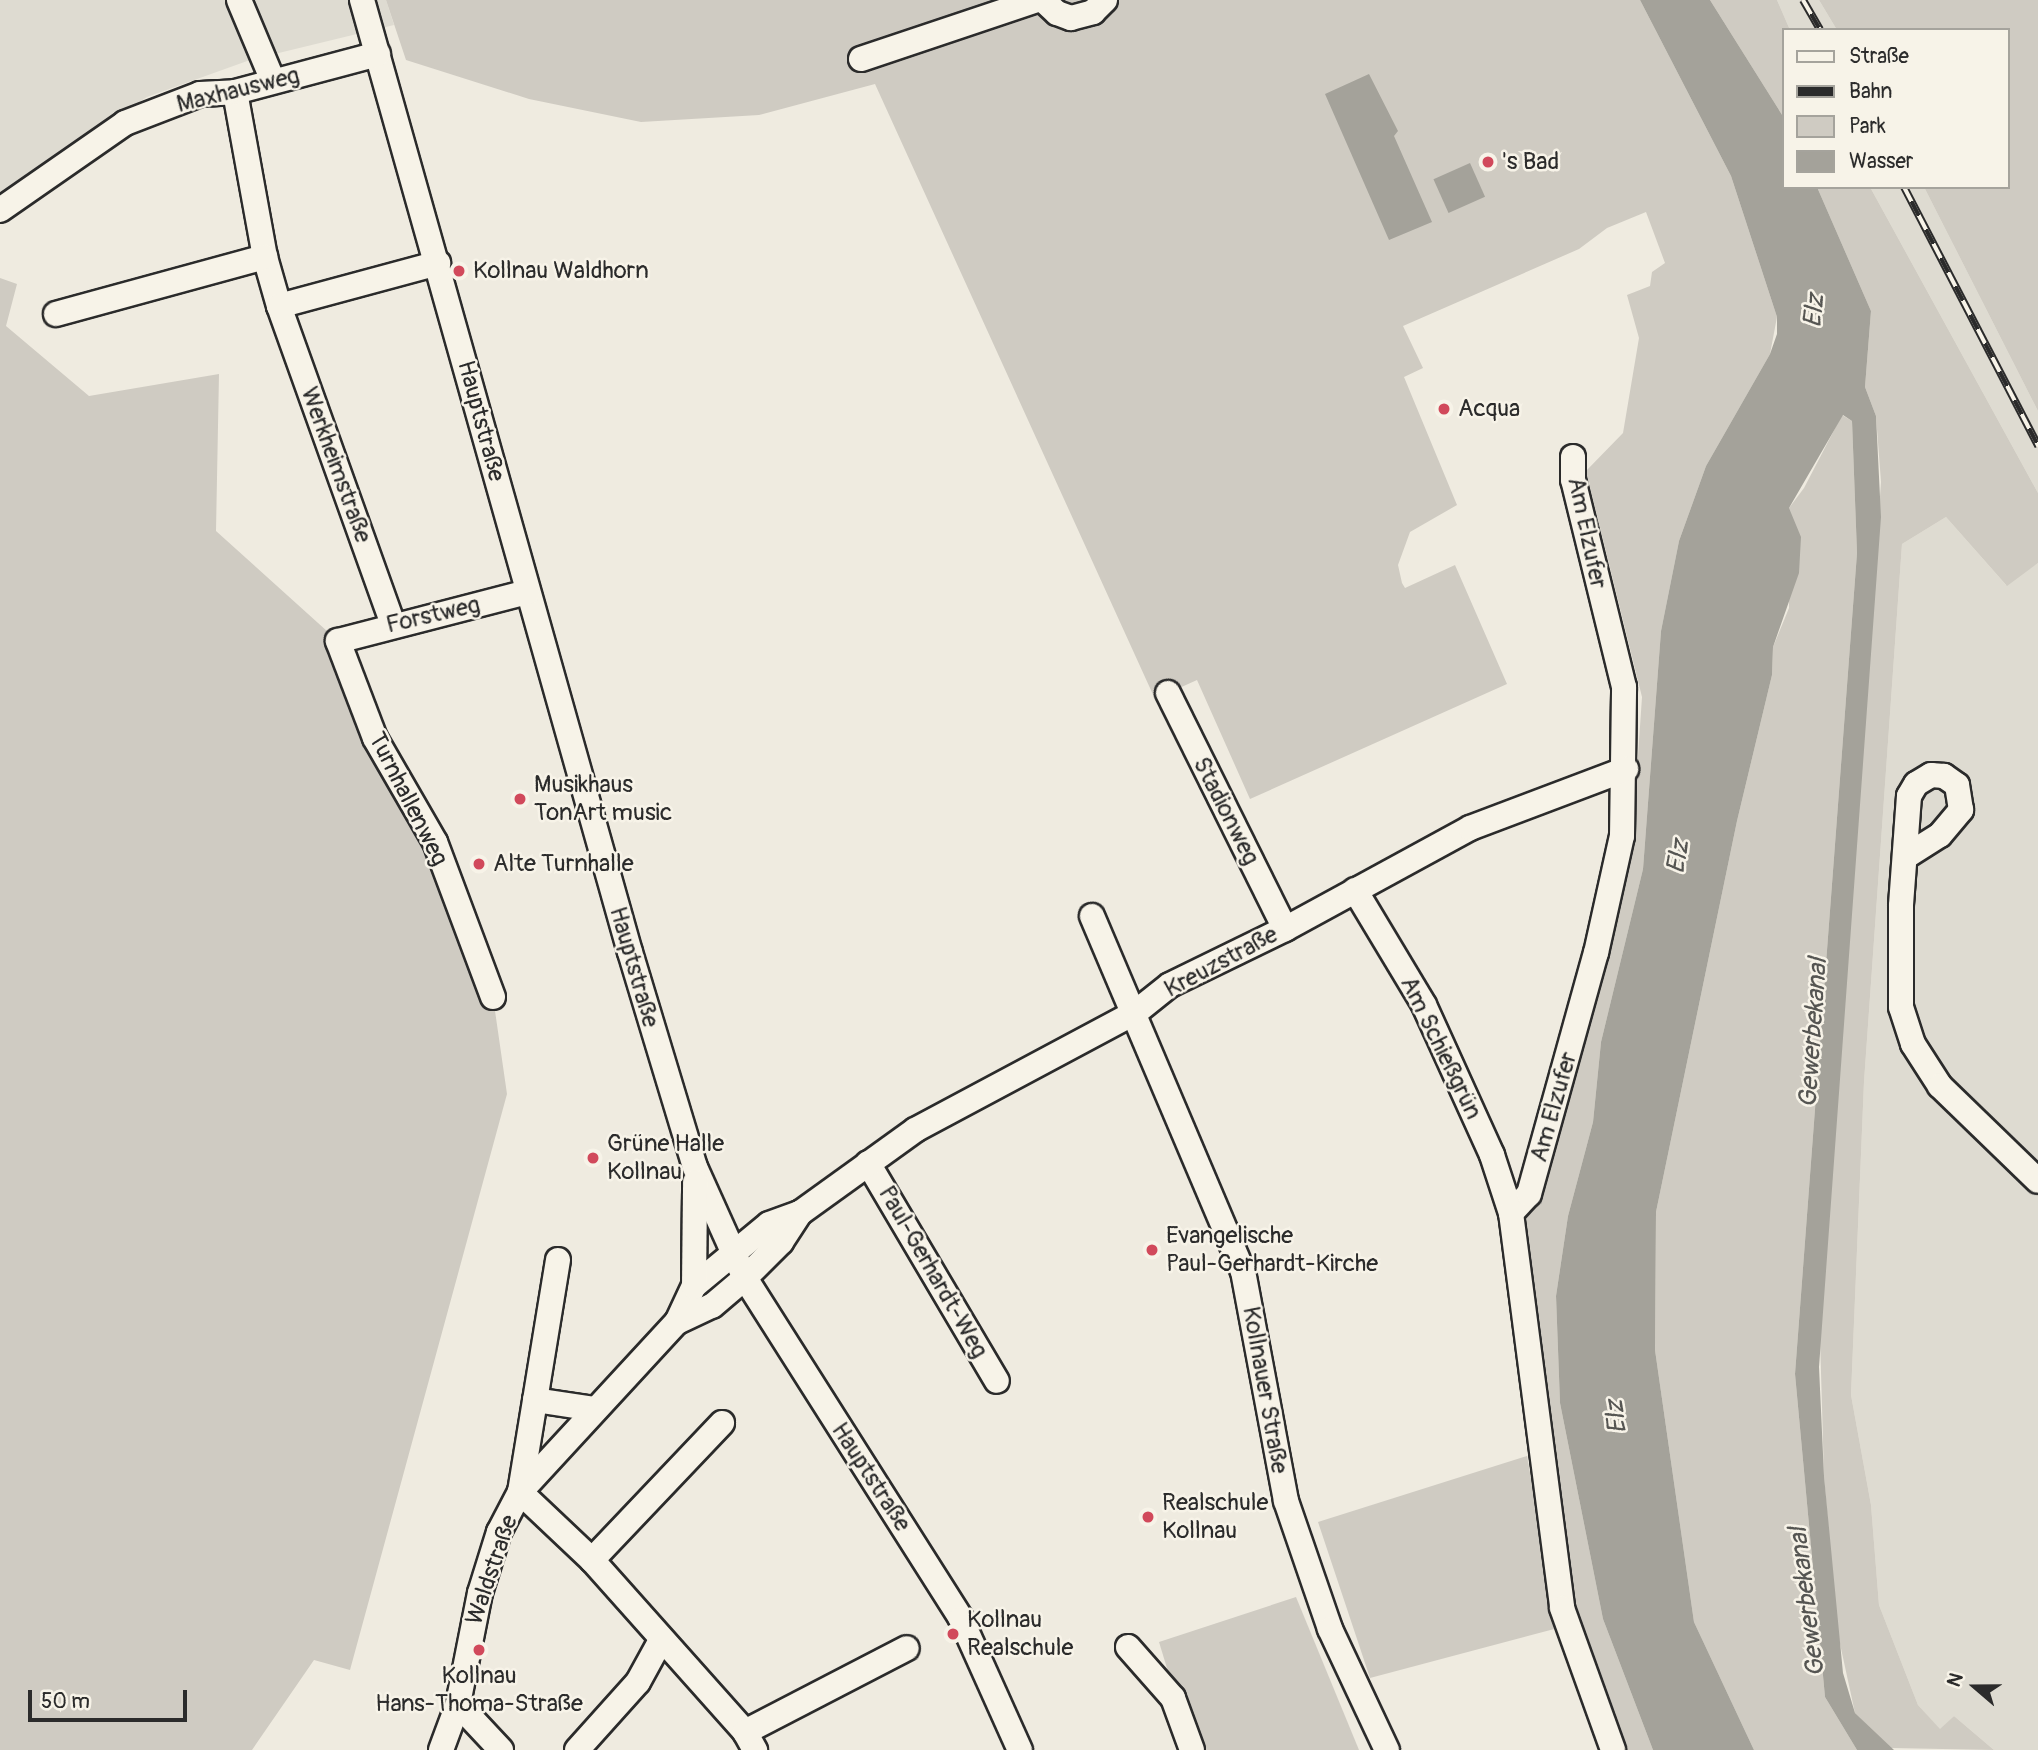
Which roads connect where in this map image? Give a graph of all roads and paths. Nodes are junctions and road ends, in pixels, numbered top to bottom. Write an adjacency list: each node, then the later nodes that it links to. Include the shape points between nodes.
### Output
1 (239, 0): 8 (street)
2 (362, 0): 6 (street, Hauptstraße)
3 (1037, 0): 7 (street)
4 (1043, 0): 5 (street, via 1071,18 1093,12)
5 (1105, 0)
6 (378, 54): 8 (street, Maxhausweg); 12 (street, Hauptstraße)
7 (861, 59)
8 (273, 81): 9 (street, Maxhausweg)
9 (235, 92): 10 (street, Maxhausweg, via 200,94 125,123); 11 (street, Werkheimstraße)
10 (0, 210)
11 (265, 257): 13 (street, Werkheimstraße); 14 (street)
12 (438, 263): 13 (street); 16 (street, Hauptstraße)
13 (279, 306): 17 (street, Werkheimstraße)
14 (56, 314)
15 (1573, 457): 20 (street, Am Elzufer, via 1573,480 1624,687)
16 (528, 592): 17 (street, Forstweg); 28 (street, Hauptstraße)
17 (393, 625): 18 (street, Forstweg)
18 (338, 641): 25 (street, Turnhallenweg, via 375,738 435,842)
19 (1168, 693): 24 (street, Stadionweg)
20 (1626, 769): 22 (street, Kreuzstraße, via 1470,828); 31 (street, Am Elzufer, via 1622,836 1602,928 1529,1194)
21 (1905, 857): 29 (street, via 1900,1007 1913,1044 1940,1086)
22 (1355, 890): 24 (street, Kreuzstraße); 31 (street, Am Schießgrün, via 1424,1005 1492,1155)
23 (1092, 916): 26 (street, Kollnauer Straße)
24 (1285, 929): 26 (street, Kreuzstraße, via 1170,985)
25 (493, 997)
26 (1136, 1012): 27 (street, Kreuzstraße, via 915,1130); 53 (street, Kollnauer Straße, via 1243,1271 1286,1501 1330,1629)
27 (868, 1163): 30 (street, Kreuzstraße); 37 (street, Paul-Gerhardt-Weg)
28 (695, 1167): 32 (street, Hauptstraße); 35 (street, Waldstraße)
29 (2038, 1181)
30 (800, 1213): 32 (street, Kreuzstraße, via 769,1224); 34 (street, Kreuzstraße, via 781,1242)
31 (1511, 1213): 54 (street, via 1562,1608)
32 (732, 1251): 34 (street, Hauptstraße); 35 (street, Waldstraße)
33 (558, 1260): 38 (street)
34 (744, 1278): 36 (street, Waldstraße, via 712,1306); 51 (street, Hauptstraße, via 961,1619)
35 (694, 1286): 36 (street, Waldstraße)
36 (677, 1322): 39 (street, Waldstraße)
37 (997, 1381)
38 (535, 1400): 39 (street); 41 (street)
39 (596, 1409): 41 (street, Waldstraße)
40 (722, 1423): 42 (street)
41 (520, 1492): 42 (street); 46 (street, Waldstraße, via 499,1532 480,1593)
42 (592, 1560): 43 (street)
43 (661, 1640): 47 (street); 50 (street, via 638,1682)
44 (1128, 1647): 52 (street, via 1173,1698)
45 (907, 1648): 47 (street)
46 (458, 1704): 48 (street, Waldstraße); 49 (street)
47 (750, 1741)
48 (441, 1750)
49 (501, 1750)
50 (577, 1750)
51 (1020, 1750)
52 (1192, 1750)
53 (1387, 1750)
54 (1613, 1750)

